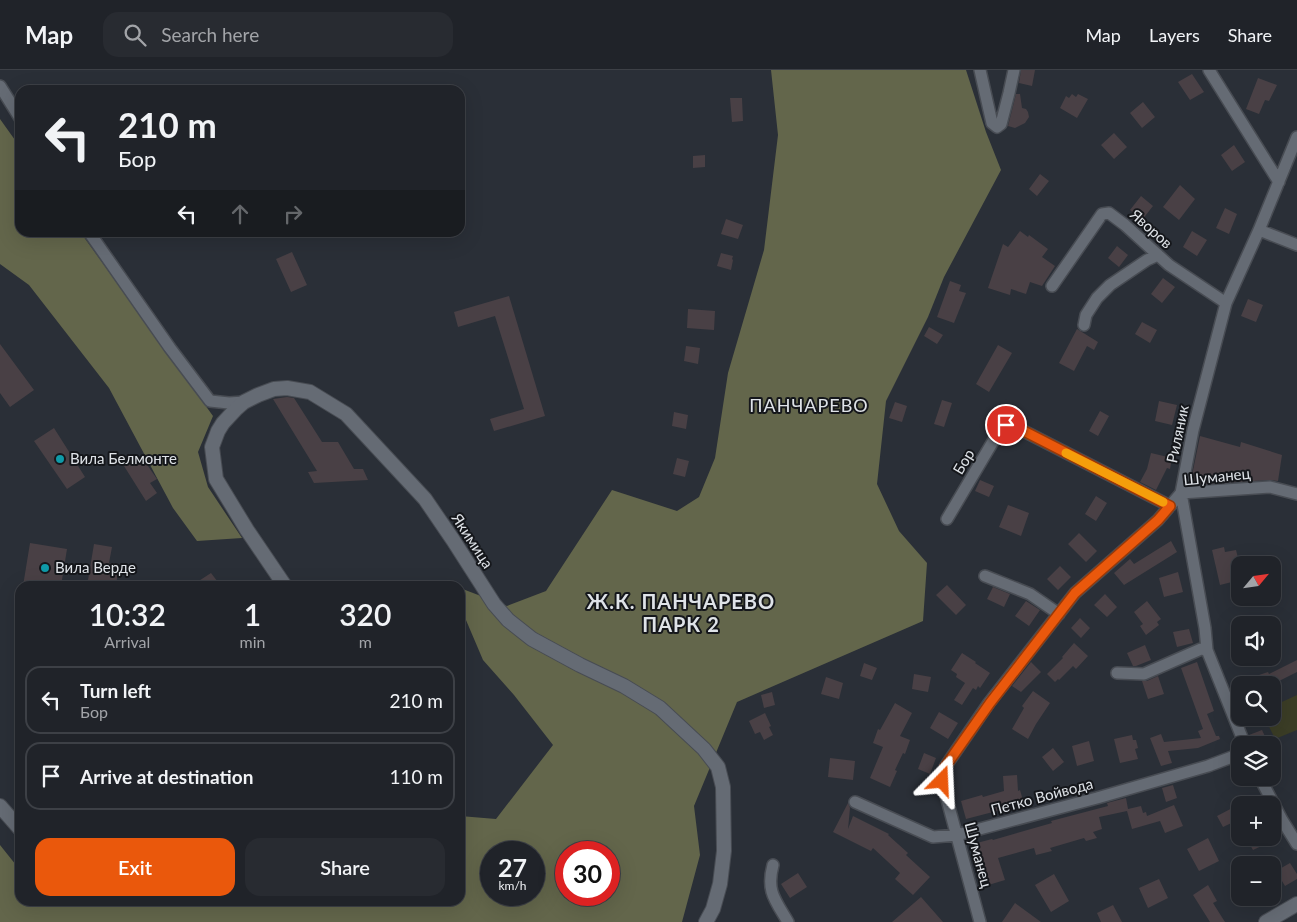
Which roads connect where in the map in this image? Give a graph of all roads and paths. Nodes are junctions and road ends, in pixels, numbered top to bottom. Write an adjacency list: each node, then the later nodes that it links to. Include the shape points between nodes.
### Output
1 (980, 70): 2 (street, via 992,123 997,127 1001,124)
2 (1014, 70)
3 (1209, 70): 7 (street)
4 (0, 86): 5 (street)
5 (15, 110)
6 (1297, 137): 7 (street, Риляник)
7 (1278, 182): 8 (street, Риляник)
8 (1259, 230): 10 (street); 13 (street, Риляник)
9 (92, 237): 15 (street, via 210,401)
10 (1297, 245)
11 (1158, 255): 12 (street, Яворов, via 1109,213 1102,214); 13 (street, Яворов); 14 (street, via 1110,285 1097,298 1086,315)
12 (1052, 286)
13 (1226, 303): 16 (street, Риляник, via 1193,430)
14 (1084, 325)
15 (244, 402): 21 (street, Якимица, via 223,423 212,446 216,479); 35 (street, Якимица, via 274,389 297,389 310,392 346,414 425,499 508,620 532,639 660,708 704,749 718,767 722,787 724,851 720,884)
16 (1181, 493): 17 (street, Шуманец, via 1270,487); 18 (street, Шуманец); 23 (street, Риляник)
17 (1297, 494)
18 (1170, 506): 19 (street, Бор, via 1012,425 1006,425 1001,428); 22 (street, Шуманец, via 1075,593)
19 (947, 519)
20 (985, 576): 22 (street, via 1030,594)
21 (282, 581)
22 (1059, 614): 31 (street, Шуманец, via 945,767 942,781)
23 (1208, 650): 24 (street, via 1201,649 1144,674); 25 (street, Риляник)
24 (1117, 673)
25 (1241, 736)
26 (1231, 757): 31 (street, Петко Войвода)
27 (1264, 786): 32 (street)
28 (855, 802): 31 (street, Петко Войвода, via 933,837)
29 (0, 806): 30 (street)
30 (15, 823)
31 (957, 835): 37 (street, Шуманец)
32 (1297, 844)
33 (774, 865): 36 (street, via 770,876 771,891)
34 (1297, 904): 38 (street)
35 (706, 922)
36 (788, 922)
37 (980, 922)
38 (1266, 922)

